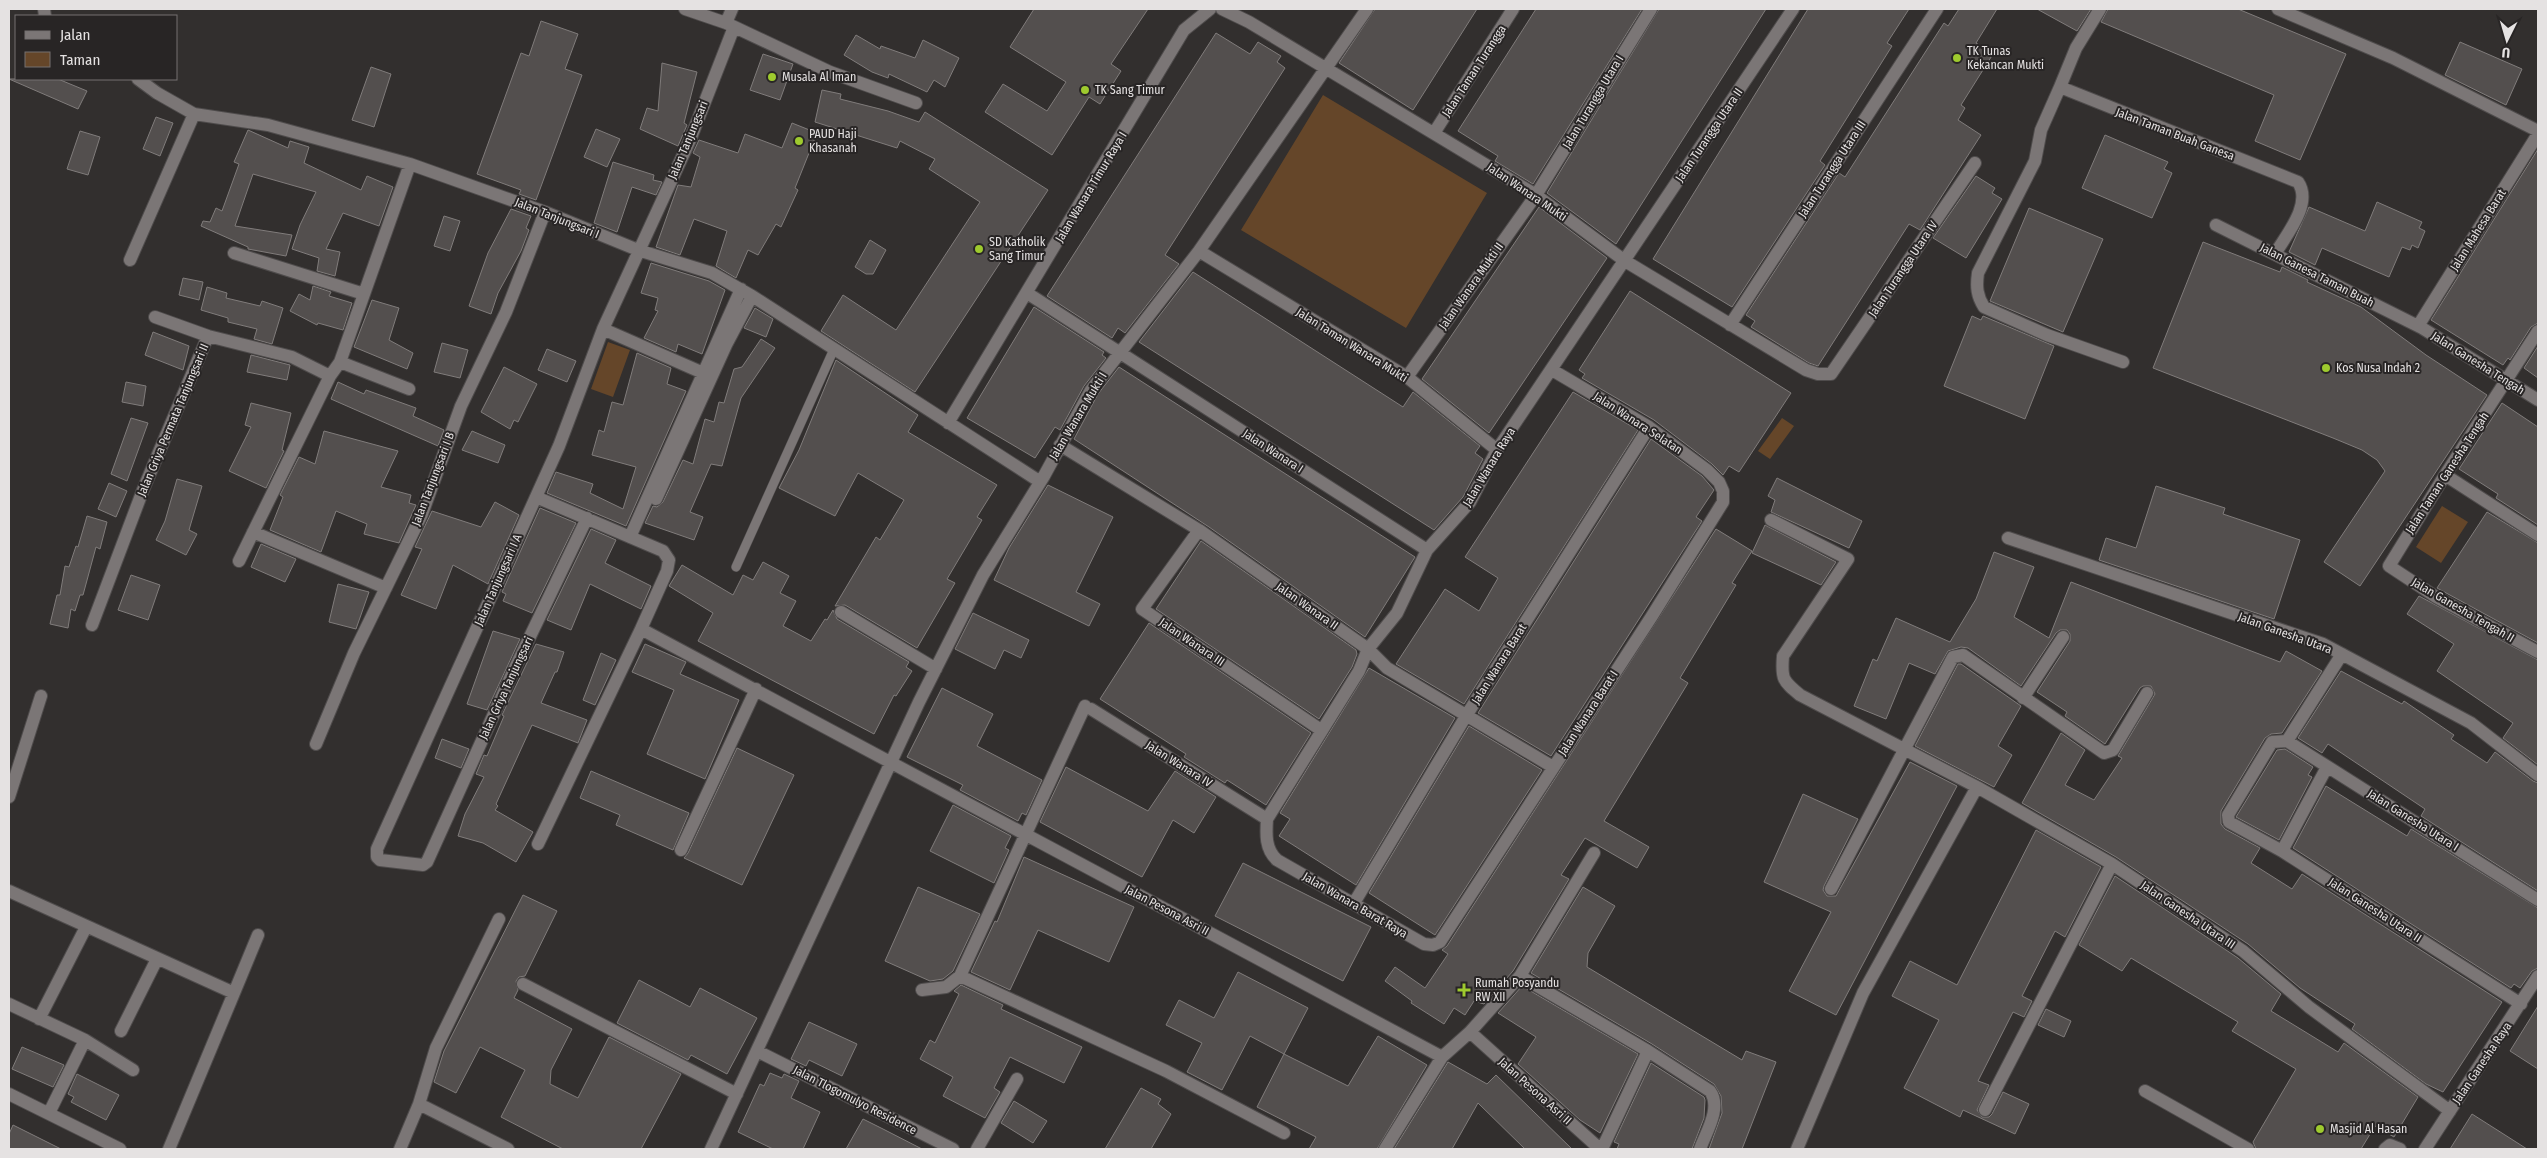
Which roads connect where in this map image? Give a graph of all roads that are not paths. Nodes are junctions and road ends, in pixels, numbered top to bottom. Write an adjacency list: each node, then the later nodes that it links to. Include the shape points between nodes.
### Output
1 (685, 9): 12 (street)
2 (732, 9): 12 (street, Jalan Tanjungsari)
3 (1210, 9): 32 (street, Jalan Wanara Timur Raya I, via 1184,30)
4 (1222, 9): 13 (street, Jalan Wanara Mukti)
5 (1368, 9): 13 (street, Jalan Wanara Mukti I)
6 (1514, 9): 19 (street, Jalan Taman Turangga)
7 (1651, 9): 22 (street, Jalan Turangga Utara I)
8 (1792, 9): 30 (street, Jalan Turangga Utara II)
9 (2100, 9): 15 (street, via 2076,48)
10 (2278, 9): 18 (street, via 2393,58)
11 (1932, 10): 36 (street, Jalan Turangga Utara III)
12 (730, 25): 16 (street, via 830,72); 25 (street, Jalan Tanjungsari, via 690,140)
13 (1324, 69): 19 (street, Jalan Wanara Mukti); 26 (street, Jalan Wanara Mukti I)
14 (139, 80): 17 (street, Jalan Tanjungsari I)
15 (2060, 87): 28 (street, Jalan Taman Buah Ganesa, via 2298,182 2304,197 2301,208); 44 (street, via 2041,130 2035,161 1978,273 1976,286 1984,307)
16 (916, 103)
17 (194, 114): 20 (street, Jalan Tanjungsari I, via 268,125); 29 (street)
18 (2538, 132): 37 (street, Jalan Mahesa Barat)
19 (1434, 133): 22 (street, Jalan Wanara Mukti)
20 (410, 164): 23 (street, Jalan Tanjungsari I); 33 (street)
21 (1975, 164): 47 (street, Jalan Turangga Utara IV)
22 (1536, 196): 30 (street, Jalan Wanara Mukti); 49 (street, Jalan Wanara Mukti II)
23 (545, 212): 25 (street, Jalan Tanjungsari I); 72 (street, Jalan Tanjungsari I B, via 506,312 461,406 422,514)
24 (2216, 225): 28 (street, Jalan Ganesa Taman Buah)
25 (638, 250): 31 (street, Jalan Tanjungsari I, via 712,273); 38 (street, Jalan Tanjungsari I A)
26 (1200, 250): 42 (street, Jalan Wanara Mukti I); 49 (street, Jalan Taman Wanara Mukti)
27 (234, 253): 33 (street)
28 (2275, 254): 37 (street, Jalan Ganesa Taman Buah)
29 (130, 260)
30 (1625, 261): 36 (street, Jalan Wanara Mukti); 45 (street, Jalan Wanara Raya)
31 (741, 288): 34 (street, Jalan Tanjungsari I); 46 (street)
32 (1027, 292): 42 (street, Jalan Wanara I); 53 (street, Jalan Wanara Timur Raya I)
33 (364, 294): 43 (street)
34 (752, 296): 41 (street, Jalan Tanjungsari I); 46 (street)
35 (155, 317): 40 (street)
36 (1730, 325): 47 (street, Jalan Wanara Mukti, via 1806,370)
37 (2418, 326): 50 (street, Jalan Ganesha Tengah)
38 (603, 329): 46 (street); 60 (street, Jalan Tanjungsari I A)
39 (2538, 331): 50 (street, Jalan Taman Ganesha Tengah)
40 (208, 336): 48 (street, Jalan Griya Permata Tanjungsari II, via 292,357); 74 (street, Jalan Griya Permata Tanjungsari II, via 143,490)
41 (834, 349): 53 (street, Jalan Tanjungsari I); 71 (lane)
42 (1119, 351): 55 (street, Jalan Wanara Mukti I, via 1091,390); 68 (street, Jalan Wanara I)
43 (340, 362): 48 (street); 51 (street)
44 (2123, 362)
45 (1552, 370): 54 (street, Jalan Wanara Selatan); 56 (street, Jalan Wanara Raya)
46 (708, 374): 66 (street)
47 (1831, 374)
48 (330, 376): 64 (street)
49 (1407, 378): 56 (street, Jalan Taman Wanara Mukti)
50 (2507, 380): 52 (street, Jalan Ganesha Tengah); 57 (street, Jalan Taman Ganesha Tengah)
51 (409, 389)
52 (2538, 400)
53 (948, 423): 58 (street, Jalan Tanjungsari I)
54 (1649, 427): 59 (street, Jalan Wanara Selatan); 85 (street, Jalan Wanara Barat)
55 (1060, 445): 58 (street, Jalan Wanara Mukti I); 63 (street, Jalan Wanara II)
56 (1497, 450): 68 (street, Jalan Wanara Raya, via 1470,502)
57 (2444, 475): 65 (street); 70 (street, Jalan Taman Ganesha Tengah)
58 (1039, 481): 80 (street, Jalan Wanara Mukti I, via 983,574)
59 (1719, 482): 91 (street, Jalan Wanara Barat I, via 1723,502)
60 (536, 497): 61 (street); 102 (street, Jalan Tanjungsari I A, via 377,854 380,860 424,865)
61 (586, 518): 66 (street); 102 (street, Jalan Griya Tanjungsari)
62 (1771, 520): 89 (street, Jalan Ganesha Utara III, via 1848,559 1783,656 1781,673 1785,682 1800,695)
63 (1199, 530): 77 (street, Jalan Wanara II); 86 (street, Jalan Wanara III, via 1142,608)
64 (253, 532): 69 (street); 72 (street)
65 (2538, 535)
66 (634, 538): 75 (street, via 663,552 669,560)
67 (2008, 538): 79 (street, Jalan Ganesha Utara, via 2323,644)
68 (1427, 550): 77 (street, Jalan Wanara Raya, via 1397,613)
69 (239, 561)
70 (2389, 566): 78 (street, Jalan Ganesha Tengah II, via 2436,597)
71 (736, 567)
72 (386, 588): 88 (street, Jalan Tanjungsari I B, via 354,652)
73 (841, 612): 80 (street)
74 (92, 625)
75 (641, 629): 81 (street, Jalan Pesona Asri II); 98 (street)
76 (2064, 637): 84 (street)
77 (1368, 649): 85 (street, Jalan Wanara II, via 1387,668); 86 (street, Jalan Wanara Raya, via 1359,671)
78 (2538, 652)
79 (2342, 654): 87 (street); 93 (street, Jalan Ganesha Utara, via 2471,723)
80 (936, 669): 90 (street, Jalan Wanara Mukti I)
81 (756, 689): 90 (street, Jalan Pesona Asri II); 99 (street)
82 (2148, 693): 84 (street, via 2113,750 2104,753)
83 (42, 696): 95 (street)
84 (2023, 698): 89 (street, via 1957,654)
85 (1466, 716): 91 (street, Jalan Wanara II); 107 (street, Jalan Wanara Barat)
86 (1322, 730): 96 (street, Jalan Wanara Raya)
87 (2287, 741): 92 (street, Jalan Ganesha Utara I); 100 (street, Jalan Ganesha Utara II, via 2272,742 2228,815 2228,819)
88 (316, 744)
89 (1906, 750): 94 (street, Jalan Ganesha Utara III); 104 (street)
90 (891, 764): 97 (street, Jalan Pesona Asri II); 125 (street, Jalan Wanara Mukti I)
91 (1553, 767): 111 (street, Jalan Wanara Barat I)
92 (2328, 767): 100 (street); 106 (street, Jalan Ganesha Utara I)
93 (2538, 775)
94 (1977, 787): 103 (street, Jalan Ganesha Utara III); 148 (street, via 1863,993)
95 (9, 797)
96 (1266, 819): 97 (street, Jalan Wanara IV, via 1088,708); 107 (street, Jalan Wanara Barat Raya, via 1266,836 1272,856)
97 (1025, 834): 113 (street); 127 (street, Jalan Pesona Asri II)
98 (538, 844)
99 (680, 850)
100 (2282, 851): 120 (street, Jalan Ganesha Utara II)
101 (1594, 853): 114 (street)
102 (428, 859)
103 (2112, 864): 134 (street); 135 (street, Jalan Ganesha Utara III, via 2244,951 2303,1002)
104 (1831, 888)
105 (9, 891): 109 (street)
106 (2538, 900)
107 (1354, 903): 111 (street, Jalan Wanara Barat Raya, via 1424,944)
108 (499, 919): 133 (street, via 436,1048)
109 (86, 927): 112 (street); 121 (street)
110 (258, 935): 118 (street)
111 (1440, 942)
112 (157, 959): 118 (street); 122 (street)
113 (960, 976): 117 (street, via 946,987); 137 (street, via 1157,1068)
114 (1520, 976): 123 (street); 126 (street)
115 (2538, 976): 120 (street, Jalan Ganesha Raya)
116 (523, 984): 132 (street)
117 (922, 990)
118 (234, 993): 139 (street)
119 (9, 1004): 121 (street)
120 (2521, 1004): 135 (street, Jalan Ganesha Raya)
121 (39, 1019): 124 (street)
122 (121, 1032)
123 (1470, 1032): 127 (street); 146 (street, Jalan Pesona Asri II)
124 (85, 1040): 128 (street); 136 (street)
125 (757, 1051): 132 (street, Jalan Wanara Mukti I); 143 (street, Jalan Tlogomulyo Residence)
126 (1648, 1051): 146 (street, Jalan Pesona Asri II); 147 (street, via 1710,1091 1715,1098 1716,1106)
127 (1442, 1057): 145 (street)
128 (133, 1070)
129 (1016, 1079): 144 (street)
130 (2145, 1090): 149 (street)
131 (9, 1094): 136 (street)
132 (737, 1094): 142 (street, Jalan Wanara Mukti I)
133 (419, 1104): 140 (street); 141 (street)
134 (1985, 1110)
135 (2450, 1110): 152 (street, Jalan Ganesha Raya)
136 (49, 1114): 138 (street)
137 (1284, 1132)
138 (120, 1149)
139 (169, 1149)
140 (400, 1149)
141 (508, 1149)
142 (711, 1149)
143 (952, 1149)
144 (977, 1149)
145 (1385, 1149)
146 (1601, 1149)
147 (1700, 1149)
148 (1797, 1149)
149 (2248, 1149)
150 (2385, 1149): 151 (street, via 2390,1145)
151 (2400, 1149)
152 (2426, 1149)

